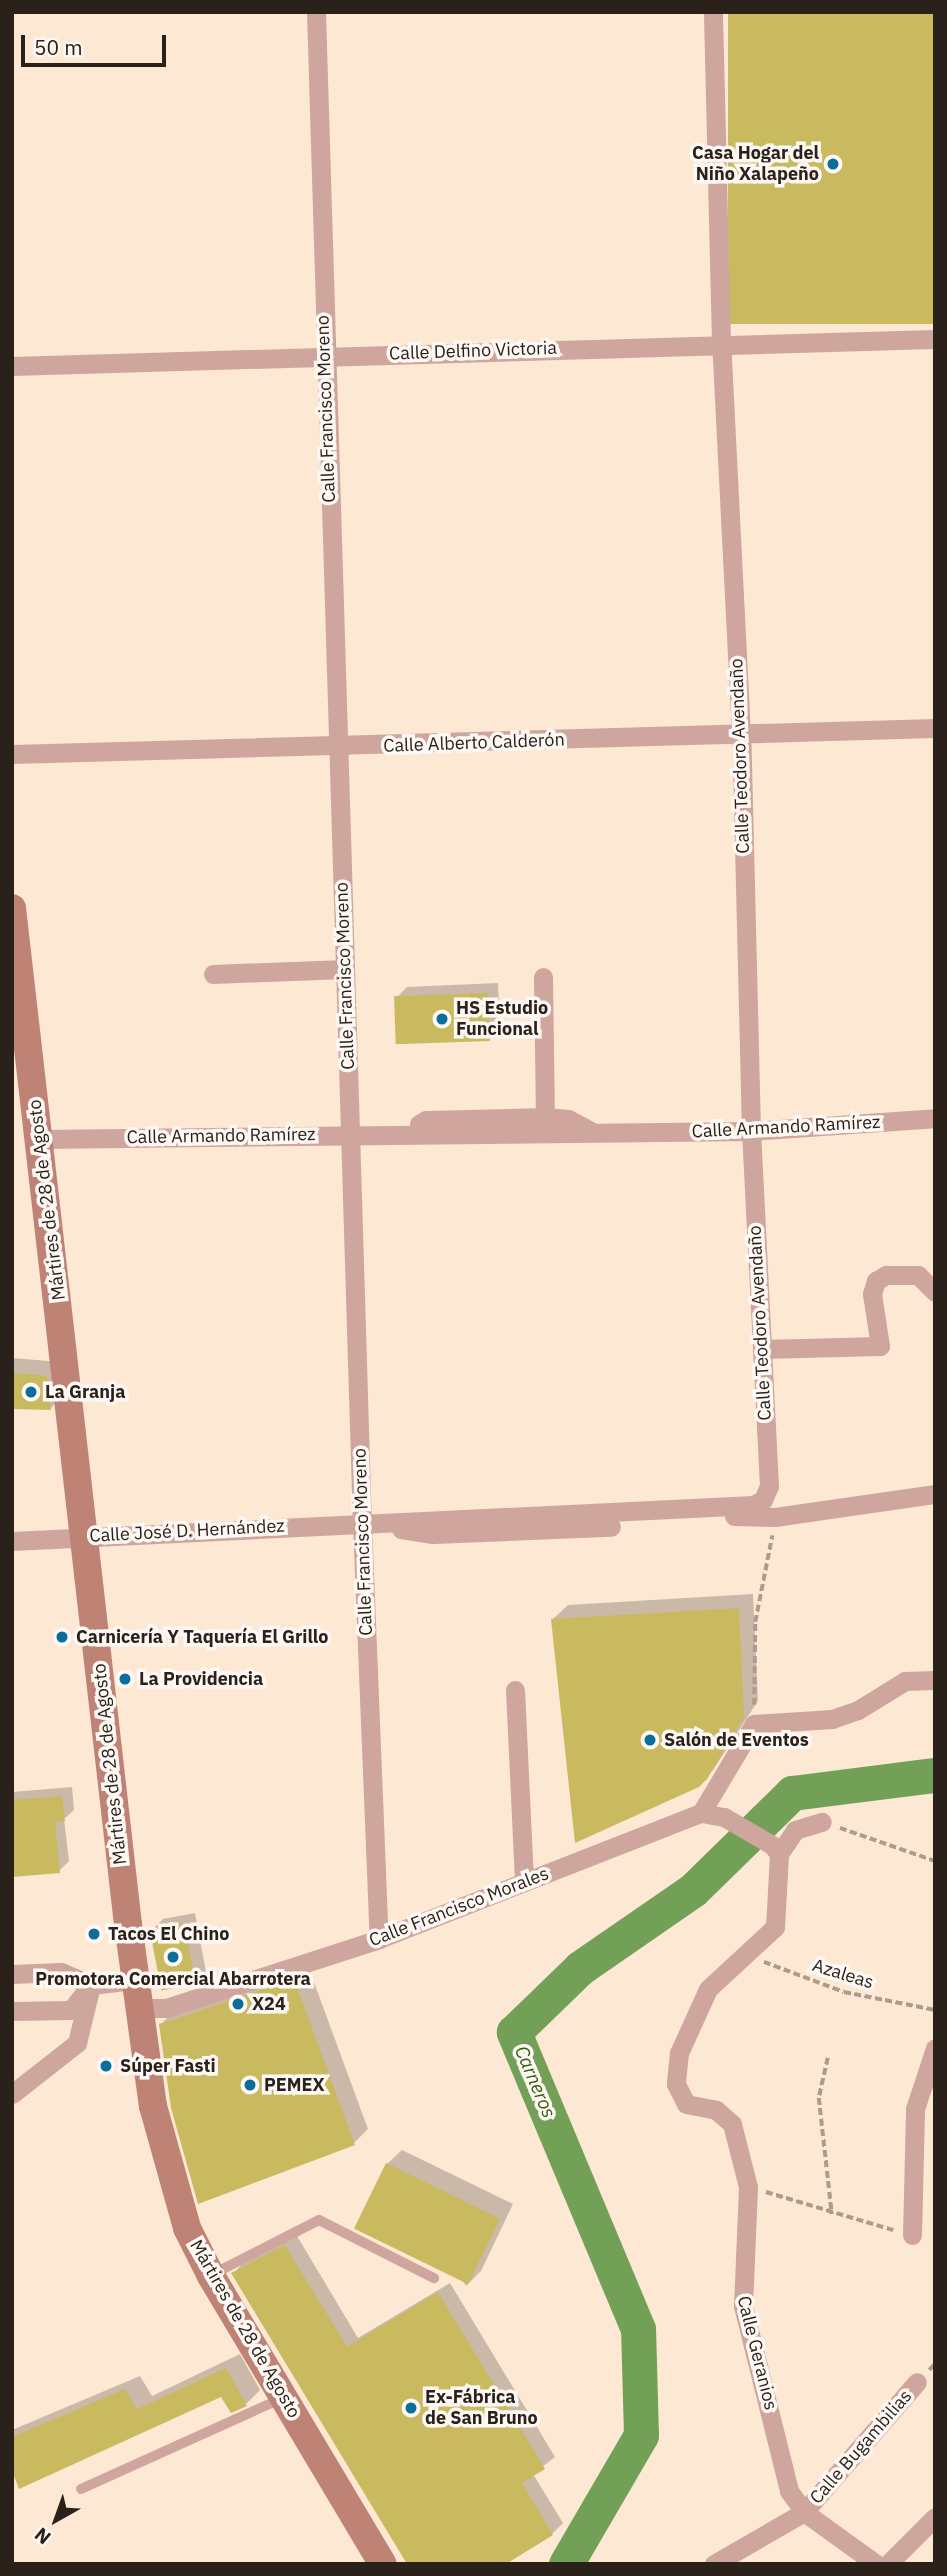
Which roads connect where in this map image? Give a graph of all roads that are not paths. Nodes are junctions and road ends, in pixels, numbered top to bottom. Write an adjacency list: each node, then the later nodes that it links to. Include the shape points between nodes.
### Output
1 (316, 12): 5 (street, Calle Francisco Moreno)
2 (713, 12): 4 (street, Calle Teodoro Avendaño)
3 (935, 339): 4 (street, Calle Delfino Victoria)
4 (721, 342): 5 (street, Calle Delfino Victoria); 8 (street, Calle Teodoro Avendaño)
5 (325, 356): 6 (street, Calle Delfino Victoria); 9 (street, Calle Francisco Moreno)
6 (12, 366)
7 (935, 728): 8 (street, Calle Alberto Calderón)
8 (741, 734): 9 (street, Calle Alberto Calderón); 18 (street, Calle Teodoro Avendaño)
9 (336, 748): 10 (street, Calle Alberto Calderón); 12 (street, Calle Francisco Moreno)
10 (12, 754)
11 (12, 908): 13 (main road, Mártires de 28 de Agosto)
12 (345, 969): 14 (street); 21 (street, Calle Francisco Moreno)
13 (15, 974): 22 (main road, Mártires de 28 de Agosto)
14 (213, 974)
15 (543, 977): 16 (street)
16 (545, 1117): 19 (street, Calle Armando Ramírez, via 426,1120); 20 (street, Calle Armando Ramírez, via 568,1119)
17 (935, 1118): 18 (street, Calle Armando Ramírez)
18 (751, 1132): 20 (street, Calle Armando Ramírez); 24 (street, Calle Teodoro Avendaño)
19 (403, 1133): 20 (street, Calle Armando Ramírez); 21 (street, Calle Armando Ramírez)
20 (595, 1133)
21 (351, 1134): 22 (street, Calle Armando Ramírez); 28 (street, Calle Francisco Moreno)
22 (40, 1139): 30 (main road, Mártires de 28 de Agosto)
23 (935, 1292): 24 (street, via 918,1275 886,1275 876,1281 872,1294 880,1346)
24 (762, 1349): 26 (street, Calle Teodoro Avendaño, via 769,1486)
25 (935, 1494): 27 (street, Calle José D. Hernández, via 775,1517 694,1516)
26 (763, 1500): 27 (street, Calle José D. Hernández, via 753,1505)
27 (672, 1506): 28 (street, Calle José D. Hernández)
28 (362, 1523): 29 (street, Calle José D. Hernández, via 433,1534); 30 (street, Calle José D. Hernández); 38 (street, Calle Francisco Moreno)
29 (611, 1527)
30 (85, 1536): 31 (street, Calle José D. Hernández); 40 (main road, Mártires de 28 de Agosto)
31 (12, 1541)
32 (935, 1680): 34 (street, via 905,1681 858,1710 832,1719 754,1724)
33 (515, 1690): 37 (street)
34 (701, 1813): 36 (street, via 724,1817); 37 (street, Calle Francisco Morales)
35 (822, 1822): 36 (street, via 795,1830)
36 (776, 1849): 52 (street, Calle Geranios, via 775,1927 708,1989 679,2053 676,2084 686,2104 716,2110 732,2124 748,2187 743,2306 769,2400 778,2460 789,2491)
37 (524, 1882): 38 (street, Calle Francisco Morales)
38 (379, 1939): 42 (street, Calle Francisco Morales, via 166,2008)
39 (12, 1974): 41 (street, via 61,1972)
40 (134, 1980): 41 (street); 42 (main road, Mártires de 28 de Agosto)
41 (91, 1985): 43 (street, via 72,2010); 45 (street, via 78,2043)
42 (138, 2008): 47 (main road, Mártires de 28 de Agosto, via 169,2173 187,2228)
43 (12, 2011)
44 (935, 2048): 46 (street, via 915,2109)
45 (12, 2094)
46 (912, 2235)
47 (211, 2276): 48 (lane, via 319,2220); 50 (main road, Mártires de 28 de Agosto)
48 (434, 2278)
49 (917, 2382): 52 (street, Calle Bugambilias)
50 (283, 2397): 51 (lane); 54 (main road, Mártires de 28 de Agosto)
51 (81, 2488)
52 (804, 2512): 55 (street, Calle Bugambilias); 56 (street)
53 (935, 2517): 57 (street)
54 (383, 2564)
55 (714, 2564)
56 (876, 2564)
57 (888, 2564)

